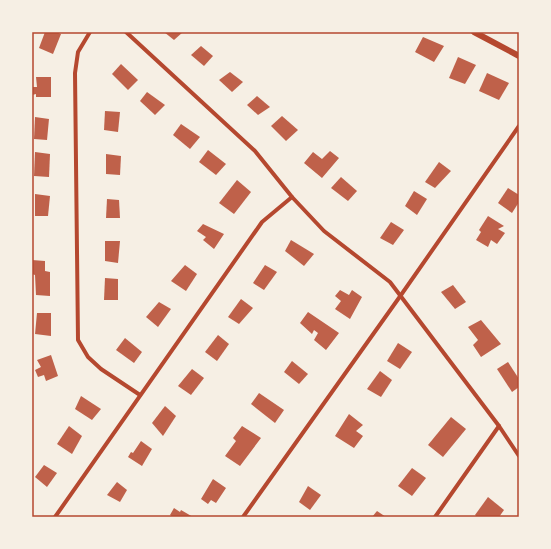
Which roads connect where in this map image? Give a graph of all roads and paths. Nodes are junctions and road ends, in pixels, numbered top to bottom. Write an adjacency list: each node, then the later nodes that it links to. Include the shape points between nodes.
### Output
1 (90, 32): 8 (street, via 78,52 75,73 78,340 88,357 101,369)
2 (126, 32): 6 (street, via 255,151)
3 (474, 32): 4 (street)
4 (519, 56)
5 (519, 126): 7 (street)
6 (292, 197): 7 (street, via 324,231 390,282); 8 (street, via 262,222)
7 (401, 295): 9 (street); 12 (street)
8 (140, 395): 11 (street)
9 (499, 426): 10 (street); 13 (street)
10 (519, 456)
11 (55, 517)
12 (243, 517)
13 (435, 517)

